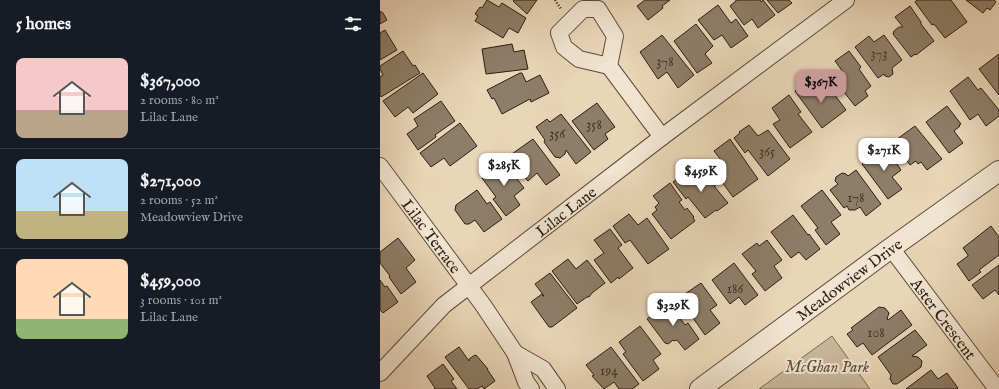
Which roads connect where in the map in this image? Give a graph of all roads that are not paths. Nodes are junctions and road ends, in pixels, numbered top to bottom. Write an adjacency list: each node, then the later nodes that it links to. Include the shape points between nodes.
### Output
1 (841, 2): 3 (street, Lilac Lane)
2 (609, 66): 3 (street)
3 (662, 137): 7 (street, Lilac Lane)
4 (380, 166): 7 (street, Lilac Terrace)
5 (999, 171): 6 (street, Meadowview Drive)
6 (891, 248): 12 (street, Meadowview Drive); 13 (street, Aster Crescent)
7 (470, 286): 8 (street, Lilac Terrace); 9 (street, Lilac Terrace, via 444,305)
8 (515, 353): 10 (street, Lilac Terrace); 11 (street, Lilac Terrace, via 543,369)
9 (380, 373)
10 (530, 389)
11 (557, 389)
12 (700, 389)
13 (997, 389)

